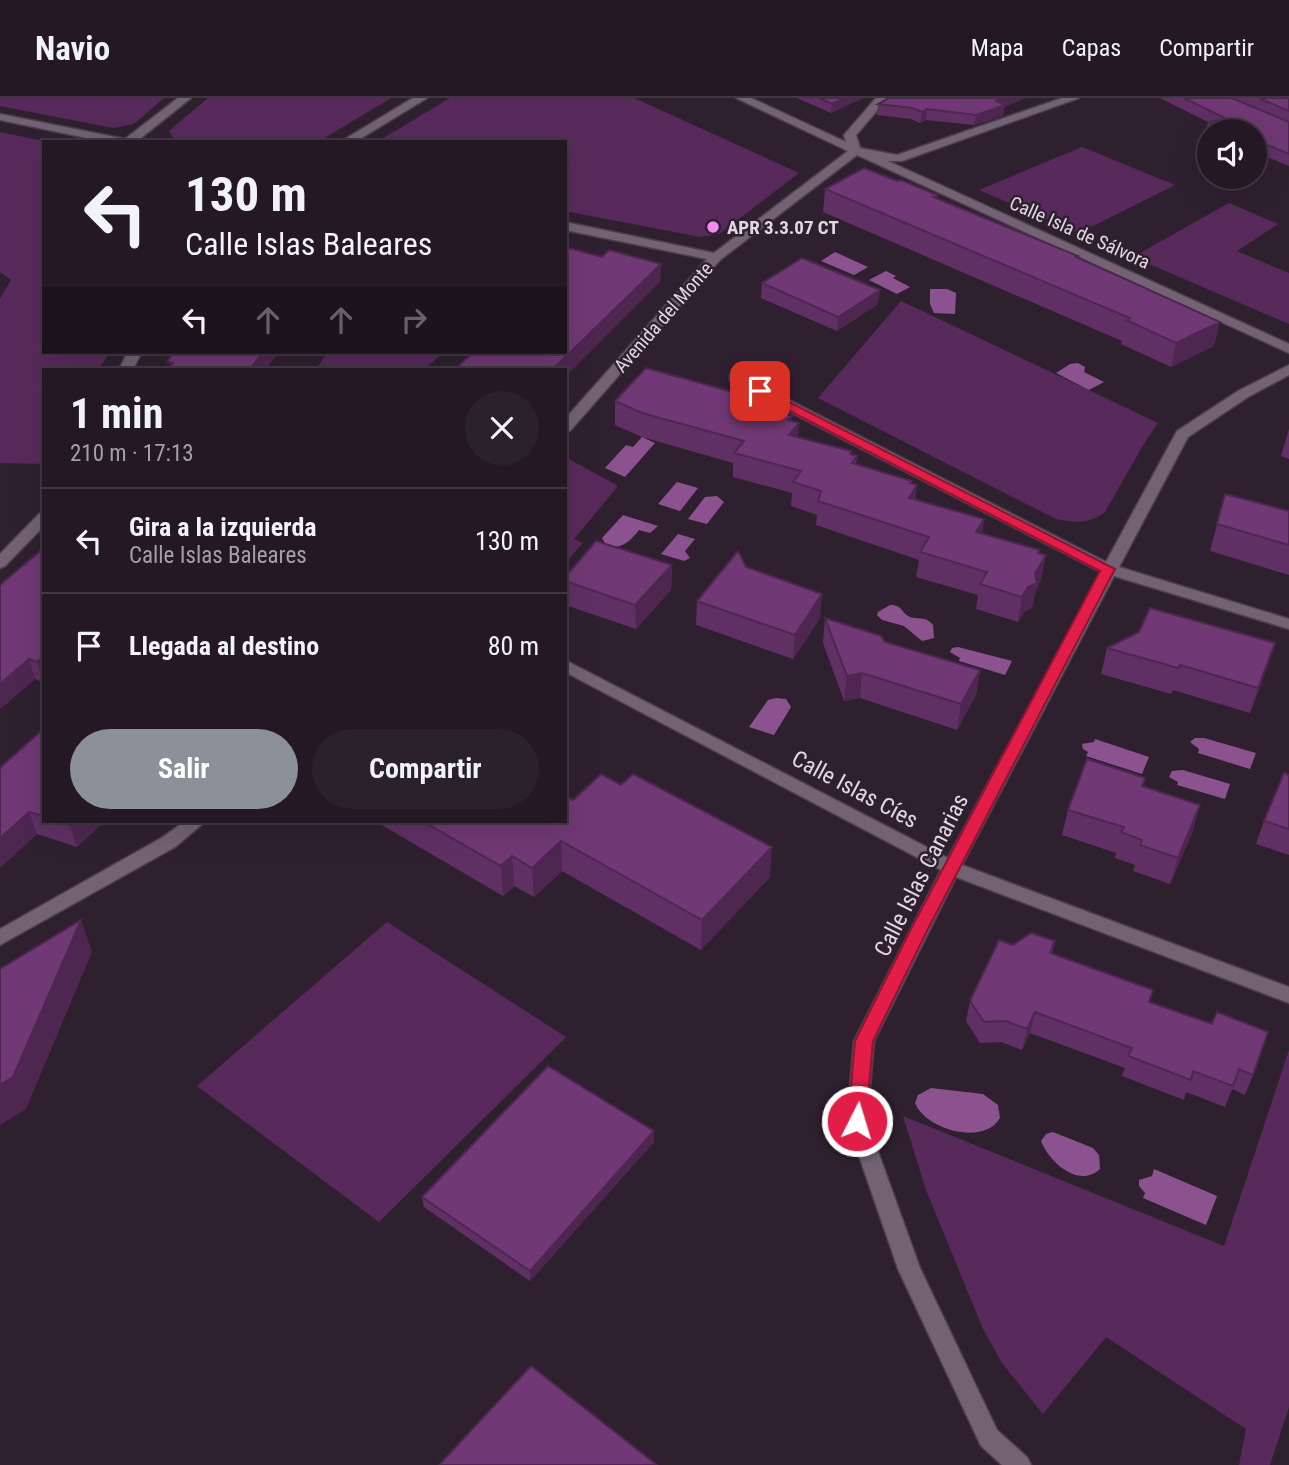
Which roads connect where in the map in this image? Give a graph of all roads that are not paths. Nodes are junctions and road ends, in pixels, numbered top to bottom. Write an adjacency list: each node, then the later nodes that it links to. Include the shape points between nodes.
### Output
1 (185, 98): 8 (street)
2 (421, 98): 9 (street)
3 (742, 98): 10 (street)
4 (882, 98): 10 (street, via 850,135)
5 (1073, 98): 10 (street, via 898,159)
6 (0, 117): 7 (street)
7 (116, 140)
8 (129, 140)
9 (349, 140)
10 (855, 151): 12 (street, Avenida del Monte); 13 (street, Calle Isla de Sálvora)
11 (567, 226): 12 (street)
12 (716, 257): 16 (street, Avenida del Monte)
13 (1289, 349)
14 (1289, 369): 19 (street, Calle Islas Canarias, via 1182,434)
15 (735, 378): 19 (street)
16 (567, 426)
17 (42, 519): 18 (street)
18 (0, 563)
19 (1108, 569): 20 (street); 23 (street, Calle Islas Canarias)
20 (1289, 624)
21 (567, 667): 23 (street, Calle Islas Cíes)
22 (194, 823): 24 (street)
23 (952, 868): 25 (street, Calle Islas Cíes); 26 (street, Calle Islas Canarias, via 864,1041 857,1121 909,1269 989,1438)
24 (0, 938)
25 (1289, 995)
26 (1019, 1465)

